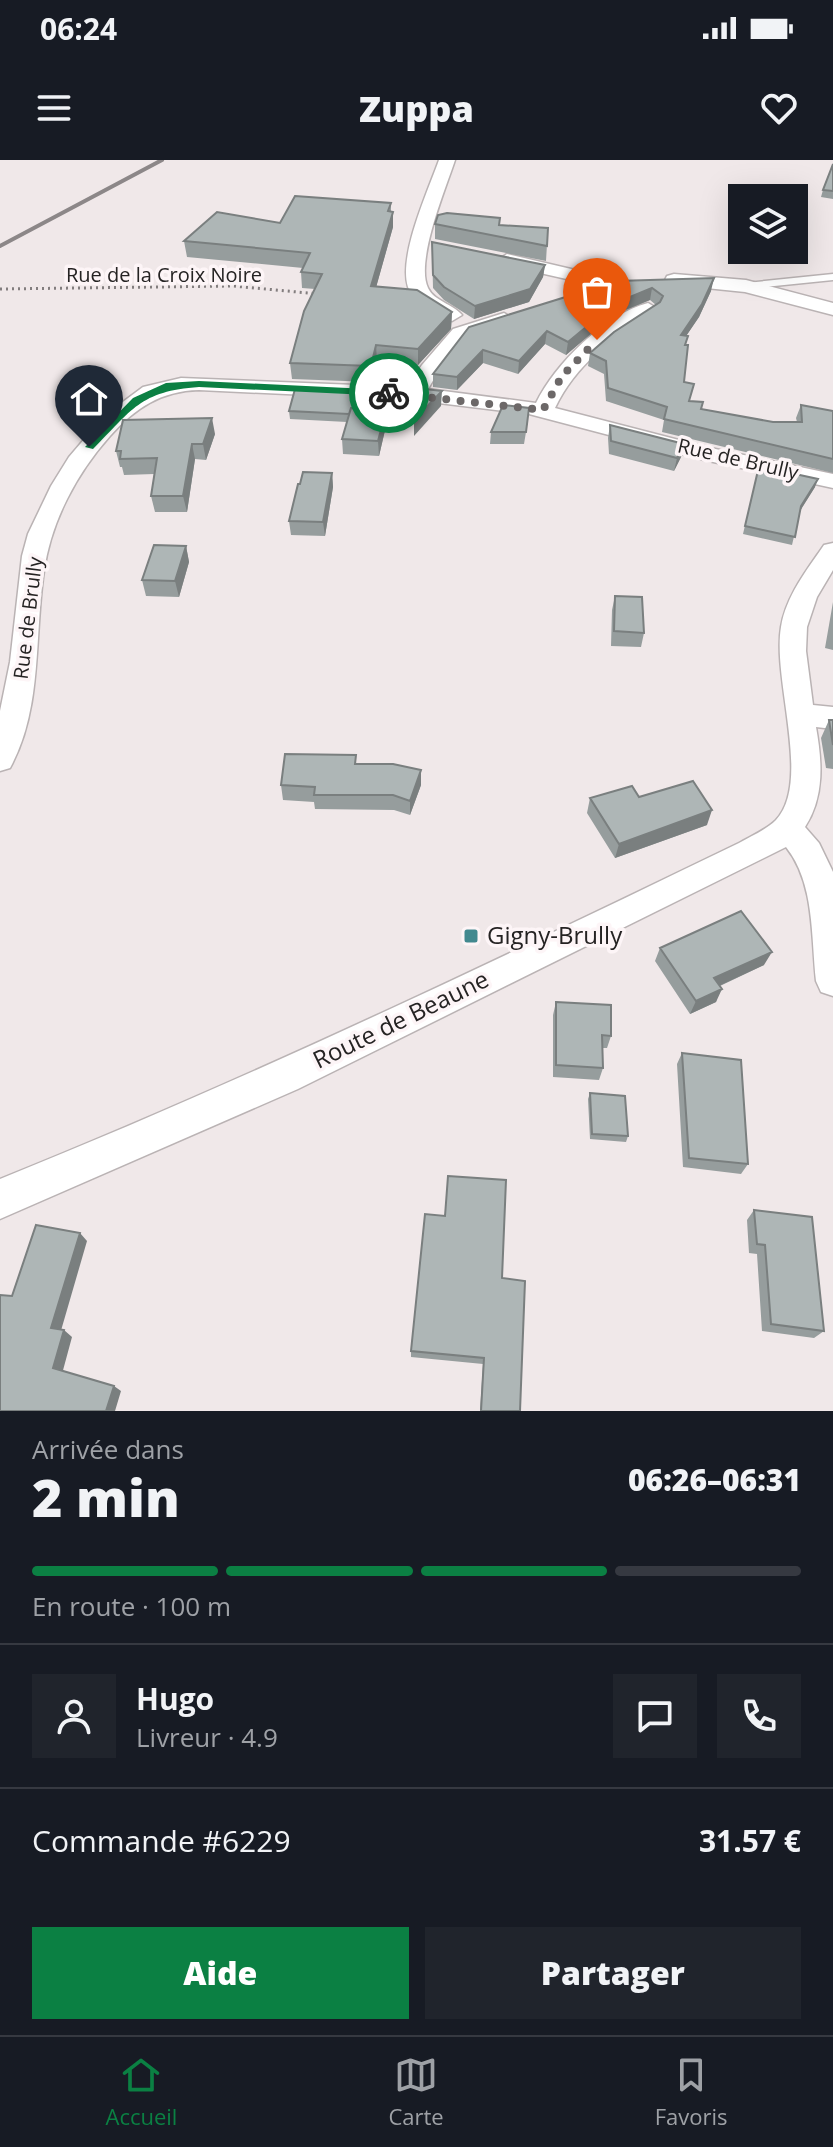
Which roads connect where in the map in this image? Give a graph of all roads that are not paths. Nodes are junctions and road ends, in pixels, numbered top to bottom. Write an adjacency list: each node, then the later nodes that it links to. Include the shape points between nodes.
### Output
1 (447, 160): 10 (street, via 417,285)
2 (492, 257): 6 (street, via 606,286)
3 (833, 277): 5 (lane)
4 (660, 281): 5 (street)
5 (746, 286): 8 (street)
6 (570, 298)
7 (648, 309): 12 (street, via 597,340 576,360)
8 (833, 309)
9 (526, 312): 10 (street)
10 (469, 328): 11 (street, via 453,340)
11 (414, 394): 12 (street, Rue de Brully); 17 (street, Rue de Brully, via 179,384 153,391 121,412 75,467 45,521 30,577 20,692)
12 (543, 410): 13 (street, Rue de Brully)
13 (833, 481)
14 (833, 551): 15 (street, via 799,604 793,630)
15 (798, 714): 16 (street); 18 (street, via 809,778 800,812)
16 (833, 718)
17 (0, 760)
18 (788, 828): 19 (street, via 808,852 821,880); 20 (street, Route de Beaune, via 750,852 312,1063)
19 (833, 981)
20 (0, 1199)

